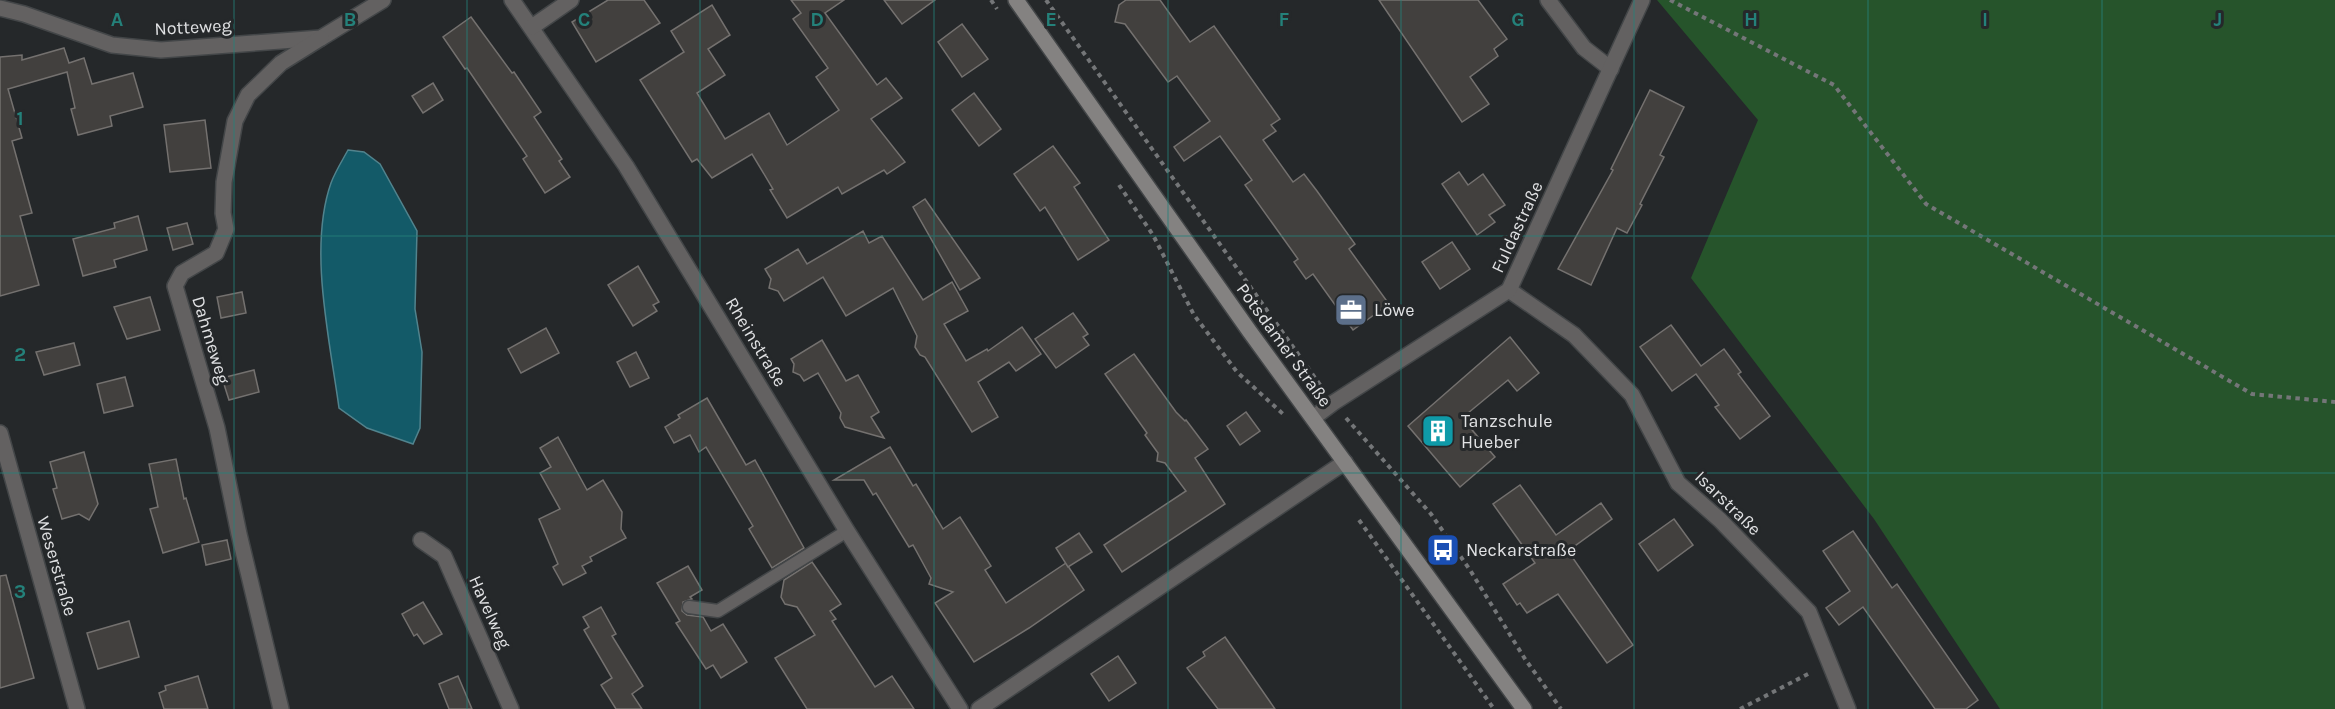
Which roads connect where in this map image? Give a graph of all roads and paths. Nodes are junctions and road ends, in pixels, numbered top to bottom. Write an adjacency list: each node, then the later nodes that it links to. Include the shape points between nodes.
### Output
1 (383, 0): 13 (street, Notteweg)
2 (512, 0): 12 (street, Rheinstraße)
3 (571, 0): 12 (street)
4 (991, 0): 11 (path)
5 (1016, 0): 19 (main road, Potsdamer Straße)
6 (1046, 0): 18 (path)
7 (1548, 0): 14 (street, via 1584,48)
8 (1642, 0): 14 (street, Fuldastraße)
9 (1670, 0): 17 (path, via 1834,85 1926,204 2252,394)
10 (0, 8): 13 (street, Notteweg, via 112,45 152,49)
11 (1004, 19)
12 (532, 27): 24 (street, Rheinstraße, via 626,166)
13 (321, 38): 29 (street, Dahmeweg, via 281,63 248,95 235,121 224,182 226,229 216,253 182,273 175,286 217,428)
14 (1611, 69): 16 (street, Fuldastraße)
15 (1114, 178): 20 (path, via 1153,235 1194,315 1237,372)
16 (1509, 290): 18 (street, Fuldastraße); 27 (street, Isarstraße, via 1574,335 1632,395 1678,483 1720,520 1809,612)
17 (2335, 402)
18 (1333, 403): 19 (street, Fuldastraße); 35 (path, via 1431,514)
19 (1313, 418): 22 (main road, Potsdamer Straße)
20 (1288, 422)
21 (0, 433): 28 (street, Weserstraße)
22 (1345, 462): 32 (street); 34 (main road, Potsdamer Straße)
23 (1355, 514): 33 (path)
24 (847, 531): 26 (lane, via 718,611); 31 (street, Rheinstraße)
25 (421, 540): 30 (street, Havelweg, via 444,556)
26 (689, 607)
27 (1828, 662): 36 (path); 37 (street, Isarstraße)
28 (77, 709)
29 (281, 709)
30 (511, 709)
31 (960, 709)
32 (979, 709)
33 (1494, 709)
34 (1524, 709)
35 (1561, 709)
36 (1740, 709)
37 (1848, 709)

